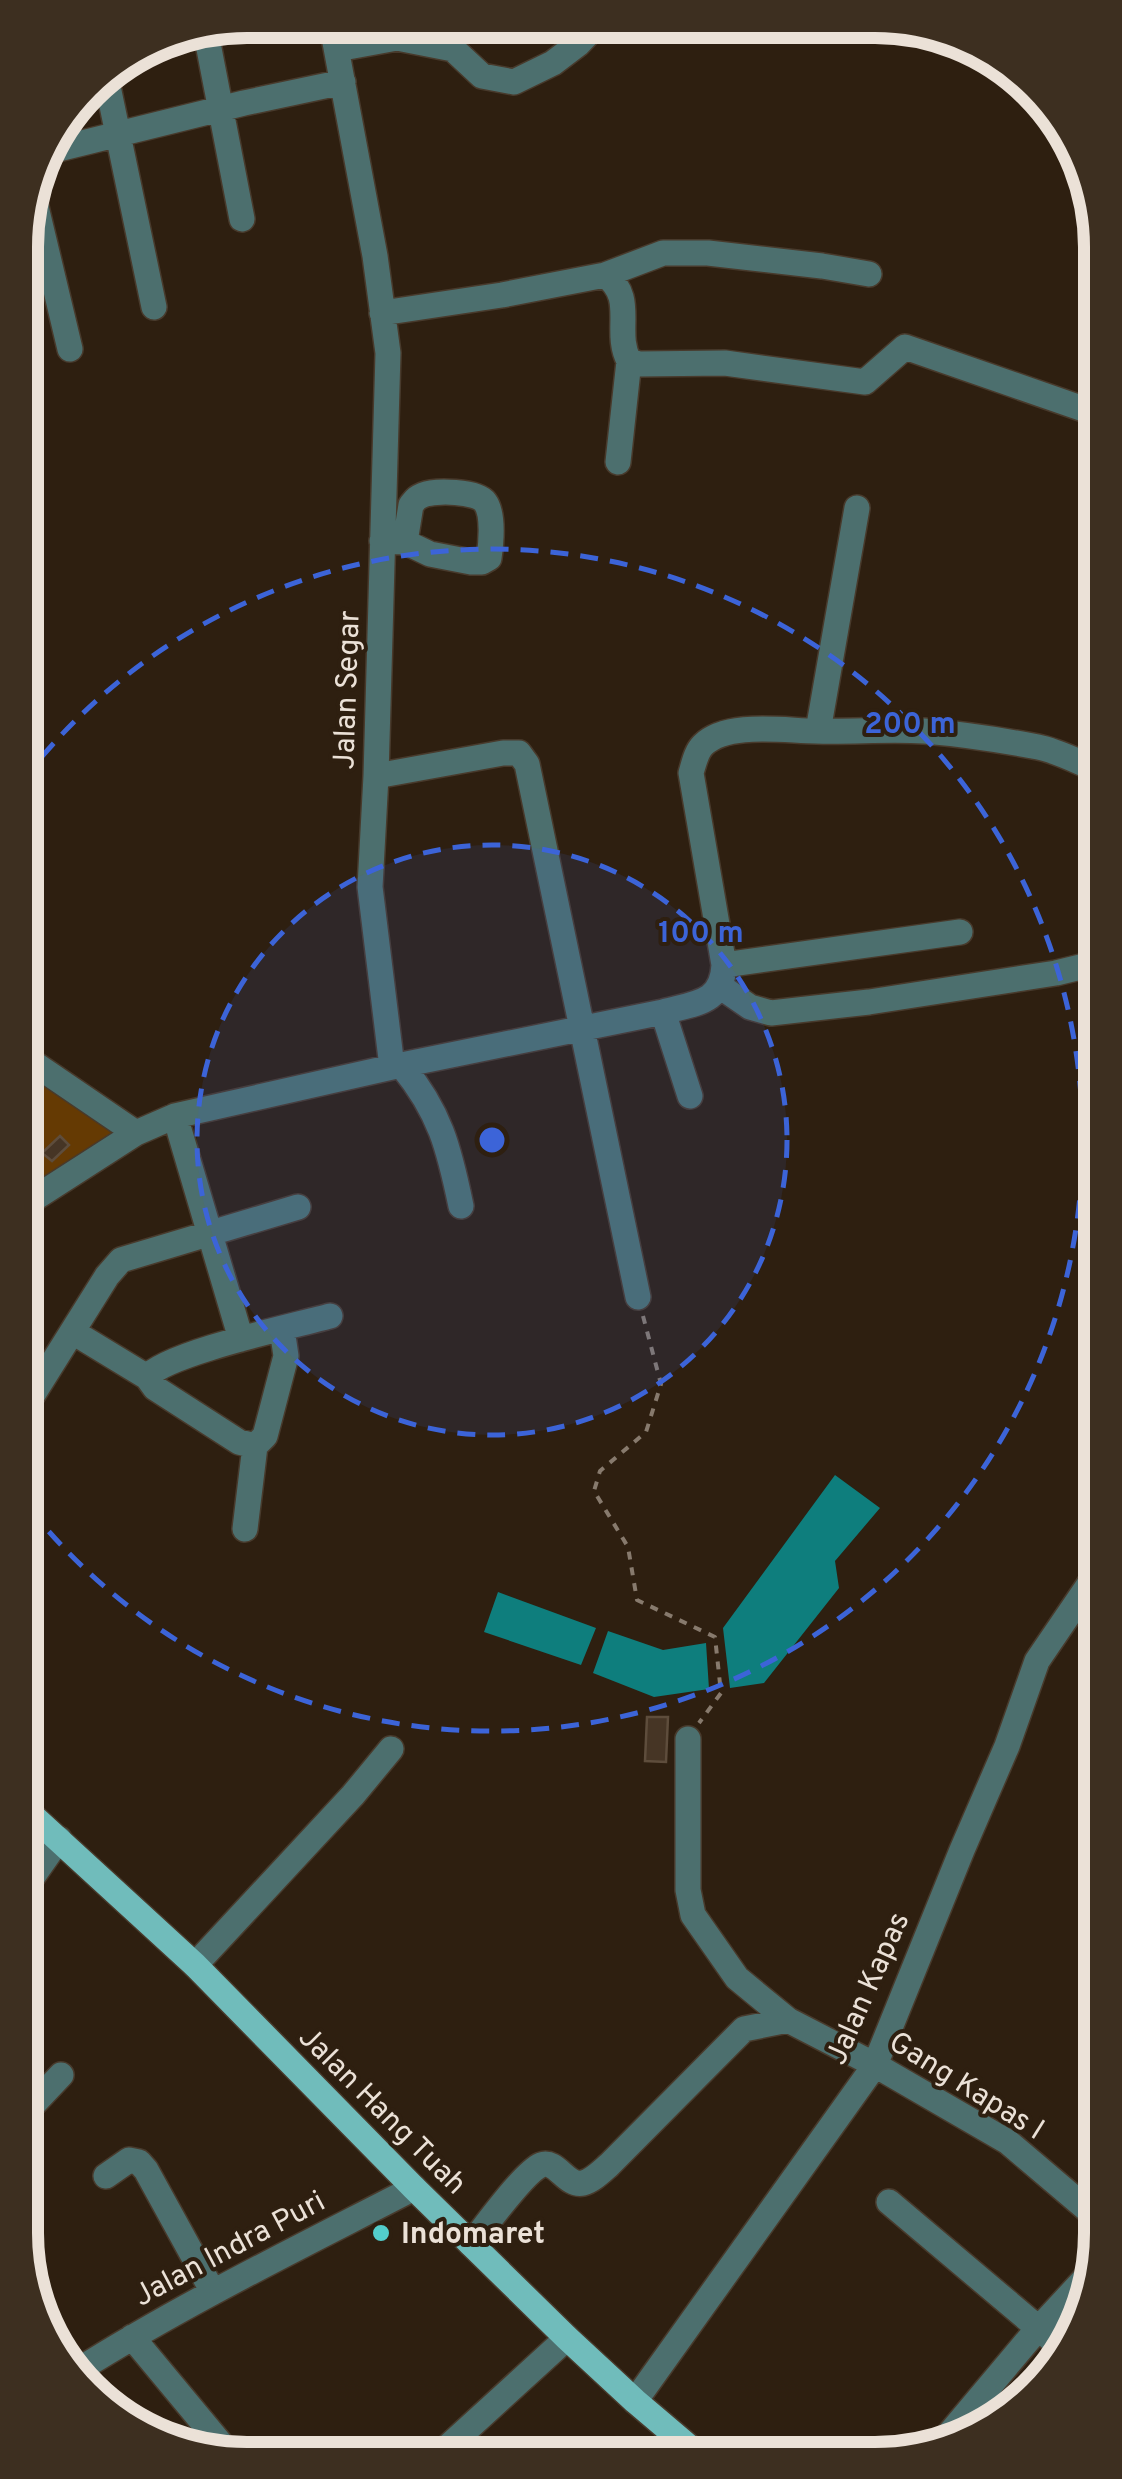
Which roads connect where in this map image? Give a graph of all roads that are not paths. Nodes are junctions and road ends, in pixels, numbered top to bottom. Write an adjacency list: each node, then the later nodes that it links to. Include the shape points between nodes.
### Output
1 (335, 38): 6 (street, Jalan Segar)
2 (571, 38): 5 (street)
3 (584, 38): 5 (street)
4 (208, 42): 9 (street)
5 (578, 44): 6 (street, via 514,82 482,76 453,49 397,38)
6 (337, 50): 7 (street, Jalan Segar)
7 (343, 82): 9 (street); 17 (street, Jalan Segar)
8 (109, 89): 10 (street)
9 (222, 108): 10 (street); 12 (street)
10 (119, 133): 11 (street); 16 (street)
11 (63, 148)
12 (242, 219)
13 (40, 222): 18 (street)
14 (869, 274): 15 (street, via 663,253)
15 (605, 275): 17 (street); 19 (street, via 622,294)
16 (154, 307)
17 (382, 313): 25 (street, Jalan Segar, via 394,542)
18 (70, 348)
19 (629, 361): 20 (street, via 725,363 865,382 905,347); 21 (street)
20 (1084, 409)
21 (618, 462)
22 (856, 508): 23 (street)
23 (818, 732): 24 (street, via 989,738); 28 (street, via 755,728 704,743 696,756 691,773)
24 (1084, 764)
25 (376, 776): 30 (street, via 519,753); 32 (street, Jalan Segar, via 370,888)
26 (960, 932): 28 (street)
27 (1084, 966): 28 (street, via 771,1012 750,1007)
28 (723, 976): 29 (street, via 706,1000)
29 (663, 1012): 30 (street); 33 (street)
30 (582, 1030): 32 (street); 40 (street)
31 (38, 1066): 35 (street)
32 (397, 1067): 34 (street); 37 (street, via 422,1090 438,1121)
33 (690, 1096)
34 (175, 1116): 35 (street); 39 (street)
35 (136, 1133): 36 (street)
36 (38, 1196)
37 (461, 1206)
38 (298, 1208): 39 (street)
39 (211, 1233): 43 (street, via 121,1260); 44 (street)
40 (638, 1297)
41 (330, 1316): 42 (street)
42 (282, 1329): 44 (street); 47 (street, via 286,1356 265,1436)
43 (73, 1332): 45 (street); 46 (street)
44 (241, 1339): 45 (street, via 158,1366)
45 (147, 1377): 47 (street, via 238,1442)
46 (38, 1387)
47 (255, 1446): 48 (street)
48 (245, 1529)
49 (1084, 1592): 57 (street, Jalan Kapas, via 1037,1661)
50 (688, 1740): 56 (street, Gang Kapas I, via 693,1915 737,1978)
51 (391, 1749): 55 (street)
52 (38, 1821): 53 (main road, Jalan Hang Tuah)
53 (59, 1839): 54 (street); 55 (main road, Jalan Hang Tuah)
54 (38, 1869)
55 (196, 1965): 61 (main road, Jalan Hang Tuah)
56 (788, 2020): 57 (street, Gang Kapas I); 64 (street, via 744,2029 584,2183 550,2165 537,2167)
57 (875, 2064): 63 (street, Gang Kapas I, via 1008,2142); 72 (street, Jalan Kapas)
58 (61, 2075): 59 (street)
59 (38, 2099)
60 (106, 2176): 66 (street, via 129,2160 140,2162)
61 (414, 2188): 64 (main road, Jalan Hang Tuah); 66 (street, Jalan Indra Puri)
62 (889, 2202): 67 (street)
63 (1084, 2206)
64 (471, 2244): 69 (main road, Jalan Hang Tuah)
65 (1076, 2289): 67 (street)
66 (213, 2292): 68 (street, Jalan Indra Puri)
67 (1040, 2329): 70 (street); 73 (street)
68 (132, 2337): 71 (street, Jalan Indra Puri); 74 (street)
69 (568, 2338): 72 (main road, Jalan Hang Tuah); 75 (street)
70 (1053, 2341)
71 (86, 2365)
72 (636, 2402): 76 (main road, Jalan Hang Tuah)
73 (956, 2425)
74 (217, 2439)
75 (453, 2442)
76 (683, 2442)

